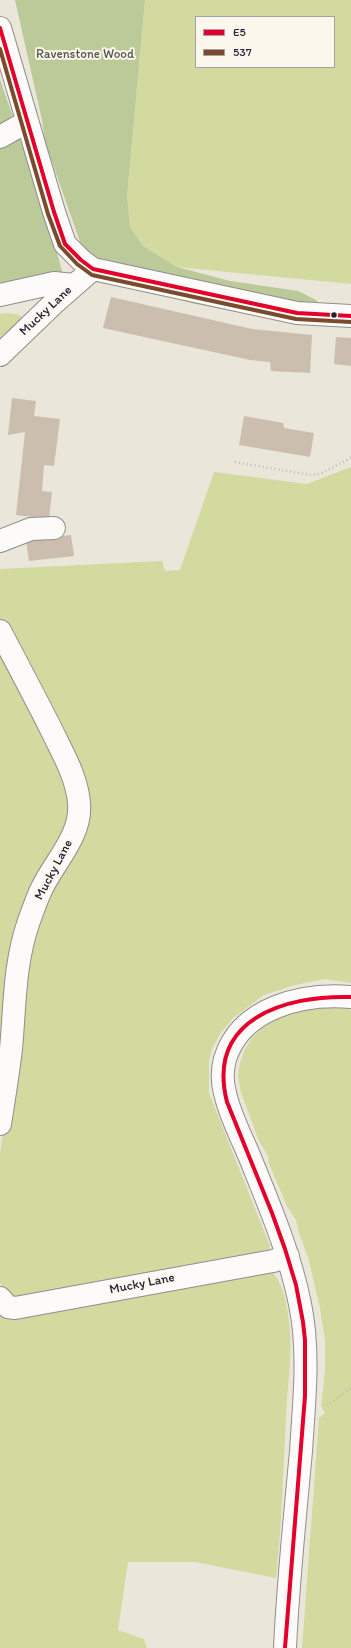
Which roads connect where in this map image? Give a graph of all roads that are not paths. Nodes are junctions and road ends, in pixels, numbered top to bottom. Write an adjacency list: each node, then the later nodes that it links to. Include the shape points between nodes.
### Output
1 (0, 28): 2 (street)
2 (28, 123): 3 (street); 4 (street, via 65,244)
3 (0, 137)
4 (92, 269): 5 (street, Mucky Lane); 7 (street, via 297,313)
5 (74, 285): 6 (street, via 54,283); 8 (street, Mucky Lane)
6 (0, 295)
7 (351, 316)
8 (0, 355)
9 (54, 528): 10 (street, via 31,529)
10 (0, 541)
11 (0, 631): 13 (street, Mucky Lane, via 72,772 80,805 74,832 42,888 20,952 11,1050)
12 (351, 998): 14 (street, via 321,996 273,1008 260,1015 239,1033 225,1060 223,1079 227,1102)
13 (0, 1124)
14 (288, 1256): 15 (street, Mucky Lane, via 273,1261 15,1308 8,1307); 16 (street, via 304,1326 305,1354)
15 (0, 1298)
16 (285, 1648)

